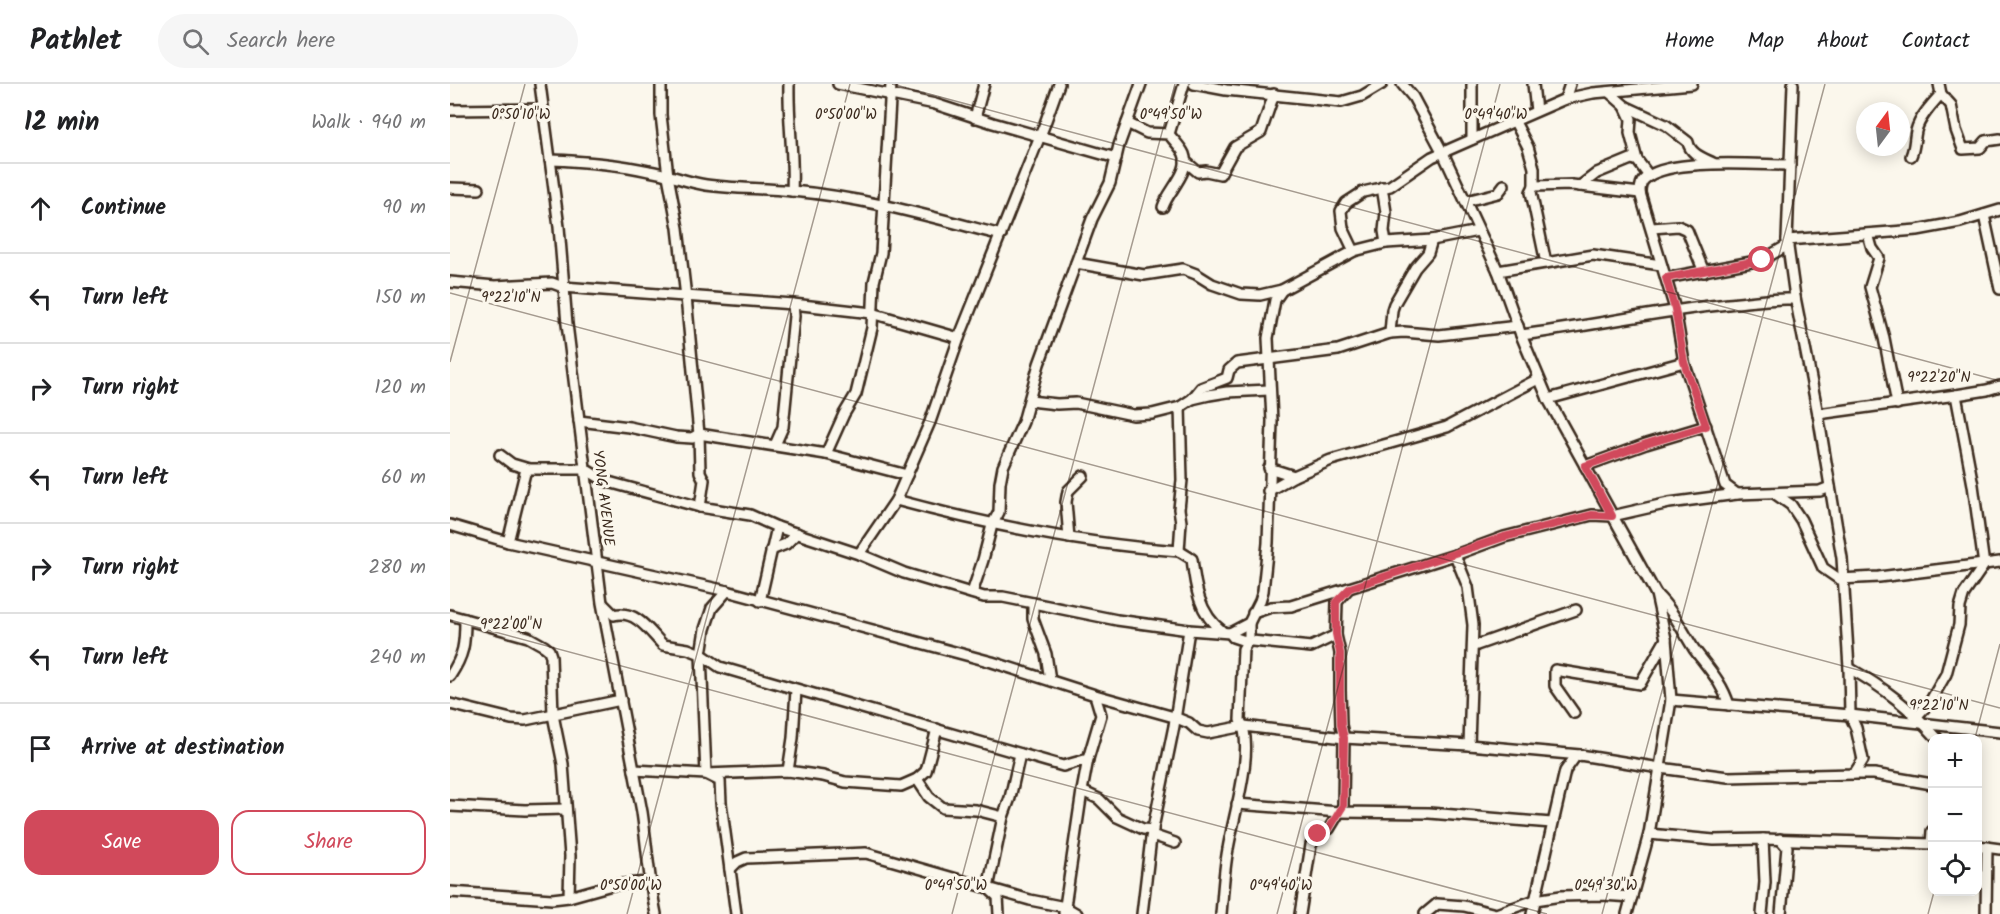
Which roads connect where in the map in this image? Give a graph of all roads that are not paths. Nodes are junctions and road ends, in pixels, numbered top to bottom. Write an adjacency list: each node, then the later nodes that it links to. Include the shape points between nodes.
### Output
1 (540, 84): 23 (street, YONG AVENUE)
2 (661, 84): 41 (street)
3 (789, 84): 49 (street)
4 (838, 84): 17 (street)
5 (984, 84): 26 (street)
6 (1059, 84): 30 (street)
7 (1141, 84): 28 (street)
8 (1184, 84): 29 (street)
9 (1194, 84): 20 (street)
10 (1382, 84): 20 (street, via 1341,102)
11 (1402, 84): 33 (street)
12 (1472, 84): 31 (street)
13 (1533, 84): 25 (street)
14 (1570, 84): 21 (street)
15 (1692, 84): 19 (street)
16 (1793, 84): 40 (street)
17 (890, 89): 26 (street); 52 (street)
18 (1940, 89): 32 (street, via 1951,105 1963,149 1980,148 1986,141); 34 (street, via 1916,131)
19 (1609, 92): 21 (street); 22 (street)
20 (1274, 94): 38 (street, via 1261,132 1235,147 1220,174 1198,172)
21 (1565, 99): 25 (street)
22 (1625, 106): 37 (street, via 1631,119 1630,133); 39 (street, via 1666,125 1700,157)
23 (543, 109): 24 (street); 36 (street, YONG AVENUE)
24 (450, 110)
25 (1536, 111): 27 (street)
26 (975, 118): 30 (street)
27 (1514, 120): 31 (street); 44 (street, via 1528,147)
28 (1127, 123): 29 (street, via 1147,133); 35 (street)
29 (1169, 134): 38 (street)
30 (1040, 137): 35 (street); 59 (street)
31 (1472, 139): 33 (street)
32 (2000, 139)
33 (1443, 153): 46 (street, via 1390,186); 51 (street)
34 (1911, 156)
35 (1116, 158): 64 (street, via 1110,183)
36 (550, 160): 41 (street); 71 (street, YONG AVENUE)
37 (1637, 160): 42 (street); 45 (street, via 1598,173)
38 (1185, 161): 53 (street, via 1185,168)
39 (1718, 165): 40 (street); 42 (street, via 1693,165)
40 (1790, 165): 61 (street)
41 (668, 176): 49 (street, via 708,185); 74 (street)
42 (1649, 176): 50 (street, via 1641,184)
43 (1504, 185): 51 (street, via 1498,193)
44 (1534, 186): 45 (street); 65 (street, via 1531,192)
45 (1581, 186): 50 (street)
46 (1382, 187): 62 (street); 63 (street, via 1363,192 1341,211 1342,228)
47 (450, 188): 48 (street)
48 (479, 189)
49 (792, 191): 52 (street)
50 (1640, 193): 56 (street)
51 (1466, 201): 57 (street)
52 (883, 206): 59 (street); 78 (street)
53 (1163, 207)
54 (2000, 210): 55 (street)
55 (1984, 215): 58 (street, via 1917,230); 72 (street)
56 (1652, 228): 66 (street); 68 (street, via 1678,226 1687,230)
57 (1478, 231): 60 (street); 67 (street)
58 (1868, 234): 61 (street); 91 (street, via 1879,258 1870,287)
59 (1001, 235): 81 (street)
60 (1432, 240): 62 (street); 80 (street, via 1428,253 1394,304)
61 (1788, 242): 68 (street, via 1762,260); 75 (street)
62 (1386, 243): 63 (street)
63 (1354, 251): 73 (street)
64 (1076, 263): 73 (street, via 1144,275 1183,269 1241,294); 90 (street)
65 (1546, 263): 66 (street, via 1593,255); 67 (street)
66 (1661, 266): 69 (street)
67 (1498, 272): 79 (street)
68 (1704, 272): 69 (street)
69 (1666, 278): 77 (street)
70 (450, 282): 71 (street, via 495,286 552,283)
71 (563, 287): 74 (street); 94 (street, YONG AVENUE)
72 (2000, 289)
73 (1282, 290): 82 (street, via 1271,314)
74 (686, 297): 76 (street); 97 (street)
75 (1795, 297): 77 (street); 93 (street)
76 (793, 304): 78 (street); 96 (street)
77 (1675, 309): 79 (street, via 1595,325); 83 (street)
78 (872, 313): 81 (street); 100 (street, via 868,351 856,394)
79 (1519, 330): 80 (street, via 1439,335); 84 (street)
80 (1390, 333): 82 (street, via 1338,350)
81 (959, 338): 106 (street)
82 (1268, 360): 86 (street); 88 (street, via 1237,363 1227,378 1201,388)
83 (1684, 362): 89 (street); 95 (street)
84 (1538, 379): 89 (street); 108 (street, via 1448,427 1331,460)
85 (2000, 386): 87 (street)
86 (1269, 390): 88 (street); 103 (street)
87 (1956, 395): 91 (street); 128 (street)
88 (1192, 399): 92 (street)
89 (1548, 399): 102 (street)
90 (1030, 401): 92 (street, via 1076,403 1133,415); 116 (street, via 1003,467 999,512)
91 (1897, 404): 93 (street)
92 (1180, 407): 123 (street)
93 (1818, 414): 109 (street)
94 (579, 421): 97 (street, via 676,437 692,438); 105 (street, YONG AVENUE)
95 (1706, 426): 102 (street); 112 (street, via 1725,485)
96 (783, 427): 98 (street); 99 (street)
97 (699, 434): 98 (street); 114 (street, via 700,472 704,480)
98 (775, 445): 99 (street)
99 (788, 447): 100 (street)
100 (826, 454): 106 (street)
101 (500, 455): 104 (street)
102 (1585, 466): 115 (street)
103 (1269, 468): 108 (street); 110 (street)
104 (529, 469): 105 (street); 121 (street)
105 (585, 469): 114 (street, via 605,481); 126 (street, YONG AVENUE)
106 (907, 475): 113 (street)
107 (1083, 476): 120 (street, via 1068,491)
108 (1294, 476): 110 (street)
109 (1830, 487): 111 (street); 129 (street)
110 (1268, 491): 140 (street, via 1263,591)
111 (1774, 493): 112 (street); 129 (street, via 1797,514 1823,568)
112 (1737, 494): 115 (street)
113 (896, 500): 116 (street); 124 (street)
114 (700, 507): 118 (street, via 750,515)
115 (1612, 516): 125 (street, via 1592,515 1504,537); 133 (street)
116 (993, 523): 120 (street); 132 (street)
117 (450, 525): 121 (street)
118 (777, 527): 119 (street); 122 (street)
119 (797, 533): 122 (street, via 786,544); 124 (street)
120 (1070, 538): 123 (street)
121 (508, 542): 126 (street)
122 (771, 550): 135 (street)
123 (1179, 551): 145 (street, via 1192,559 1196,591 1211,622)
124 (859, 555): 132 (street, via 904,573)
125 (1455, 555): 130 (street); 149 (street, via 1468,587)
126 (597, 562): 131 (street); 137 (street, YONG AVENUE)
127 (2000, 562): 128 (street)
128 (1984, 565): 129 (street); 166 (street, via 1964,594 1951,660)
129 (1842, 579): 151 (street)
130 (1350, 588): 134 (street); 136 (street)
131 (727, 591): 135 (street); 150 (street, via 712,608)
132 (972, 592): 138 (street)
133 (1656, 594): 148 (street); 160 (street, via 1716,676)
134 (1326, 595): 136 (street); 140 (street)
135 (760, 601): 153 (street)
136 (1336, 602): 146 (street)
137 (602, 603): 150 (street, via 614,615 627,614 636,619 663,645); 156 (street, YONG AVENUE)
138 (1033, 603): 144 (street); 153 (street, via 1033,619 1046,654)
139 (1576, 610): 149 (street)
140 (1253, 613): 143 (street)
141 (450, 615): 142 (street)
142 (465, 619): 152 (street, via 463,651); 162 (street, via 528,637 549,650)
143 (1248, 622): 145 (street); 147 (street)
144 (1189, 630): 145 (street); 165 (street)
145 (1226, 632): 147 (street)
146 (1336, 634): 147 (street, via 1311,646); 171 (street)
147 (1249, 639): 167 (street, via 1242,662 1240,720)
148 (1666, 639): 157 (street); 161 (street, via 1640,684 1555,670 1555,686)
149 (1474, 646): 172 (street)
150 (701, 654): 154 (street, via 720,667); 179 (street)
151 (1849, 668): 164 (street); 166 (street, via 1894,696)
152 (450, 676)
153 (1050, 680): 155 (street)
154 (796, 690): 168 (street); 178 (street)
155 (1095, 695): 158 (street); 163 (street)
156 (621, 700): 162 (street); 177 (street, YONG AVENUE)
157 (1671, 700): 160 (street); 176 (street)
158 (1120, 702): 163 (street); 165 (street)
159 (450, 704): 162 (street, via 518,720)
160 (1729, 705): 164 (street)
161 (1574, 713)
162 (553, 715): 186 (street, via 563,764)
163 (1101, 715): 175 (street)
164 (1850, 715): 166 (street); 180 (street, via 1863,760)
165 (1174, 717): 167 (street, via 1208,733); 190 (street)
166 (1920, 719): 169 (street); 170 (street)
167 (1244, 726): 171 (street); 184 (street, via 1246,743)
168 (937, 729): 173 (street); 181 (street, via 926,771)
169 (2000, 732)
170 (1933, 734)
171 (1344, 738): 172 (street); 187 (street, via 1343,806)
172 (1469, 745): 174 (street)
173 (1020, 754): 175 (street, via 1063,766); 188 (street)
174 (1580, 755): 176 (street); 189 (street, via 1565,771)
175 (1088, 759): 183 (street)
176 (1660, 768): 180 (street, via 1728,777); 191 (street)
177 (634, 770): 179 (street); 201 (street, YONG AVENUE, via 647,842)
178 (788, 771): 179 (street); 181 (street, via 845,782 901,786)
179 (706, 774): 196 (street, via 720,781)
180 (1854, 774): 182 (street)
181 (917, 779): 188 (street, via 943,808)
182 (1928, 783)
183 (1082, 791): 190 (street, via 1099,799 1128,824); 208 (street)
184 (1236, 804): 187 (street); 214 (street)
185 (450, 806): 186 (street)
186 (566, 809): 204 (street)
187 (1339, 812): 189 (street, via 1429,813); 215 (street, via 1329,829 1318,834 1311,845)
188 (1003, 816): 202 (street)
189 (1552, 823): 206 (street)
190 (1152, 832): 194 (street); 213 (street)
191 (1649, 834): 192 (street, via 1714,840); 205 (street)
192 (1763, 839): 193 (street); 219 (street)
193 (1780, 839): 195 (street); 220 (street, via 1787,847)
194 (1175, 843)
195 (1928, 844)
196 (728, 846): 199 (street); 200 (street)
197 (1982, 847): 198 (street); 221 (street)
198 (2000, 849)
199 (746, 858): 200 (street); 202 (street, via 866,853)
200 (730, 869): 210 (street)
201 (649, 882): 204 (street, via 612,885); 209 (street, YONG AVENUE)
202 (988, 888): 208 (street); 211 (street, via 998,897)
203 (450, 892): 204 (street, via 545,899)
204 (569, 897)
205 (1632, 897): 206 (street); 218 (street)
206 (1535, 900): 207 (street, via 1496,914); 217 (street)
207 (1462, 910): 216 (street, via 1437,904)
208 (1064, 911): 212 (street)
209 (656, 914)
210 (736, 914)
211 (999, 914)
212 (1077, 914)
213 (1142, 914)
214 (1221, 914)
215 (1300, 914)
216 (1425, 914)
217 (1532, 914)
218 (1627, 914)
219 (1762, 914)
220 (1781, 914)
221 (1986, 914)

